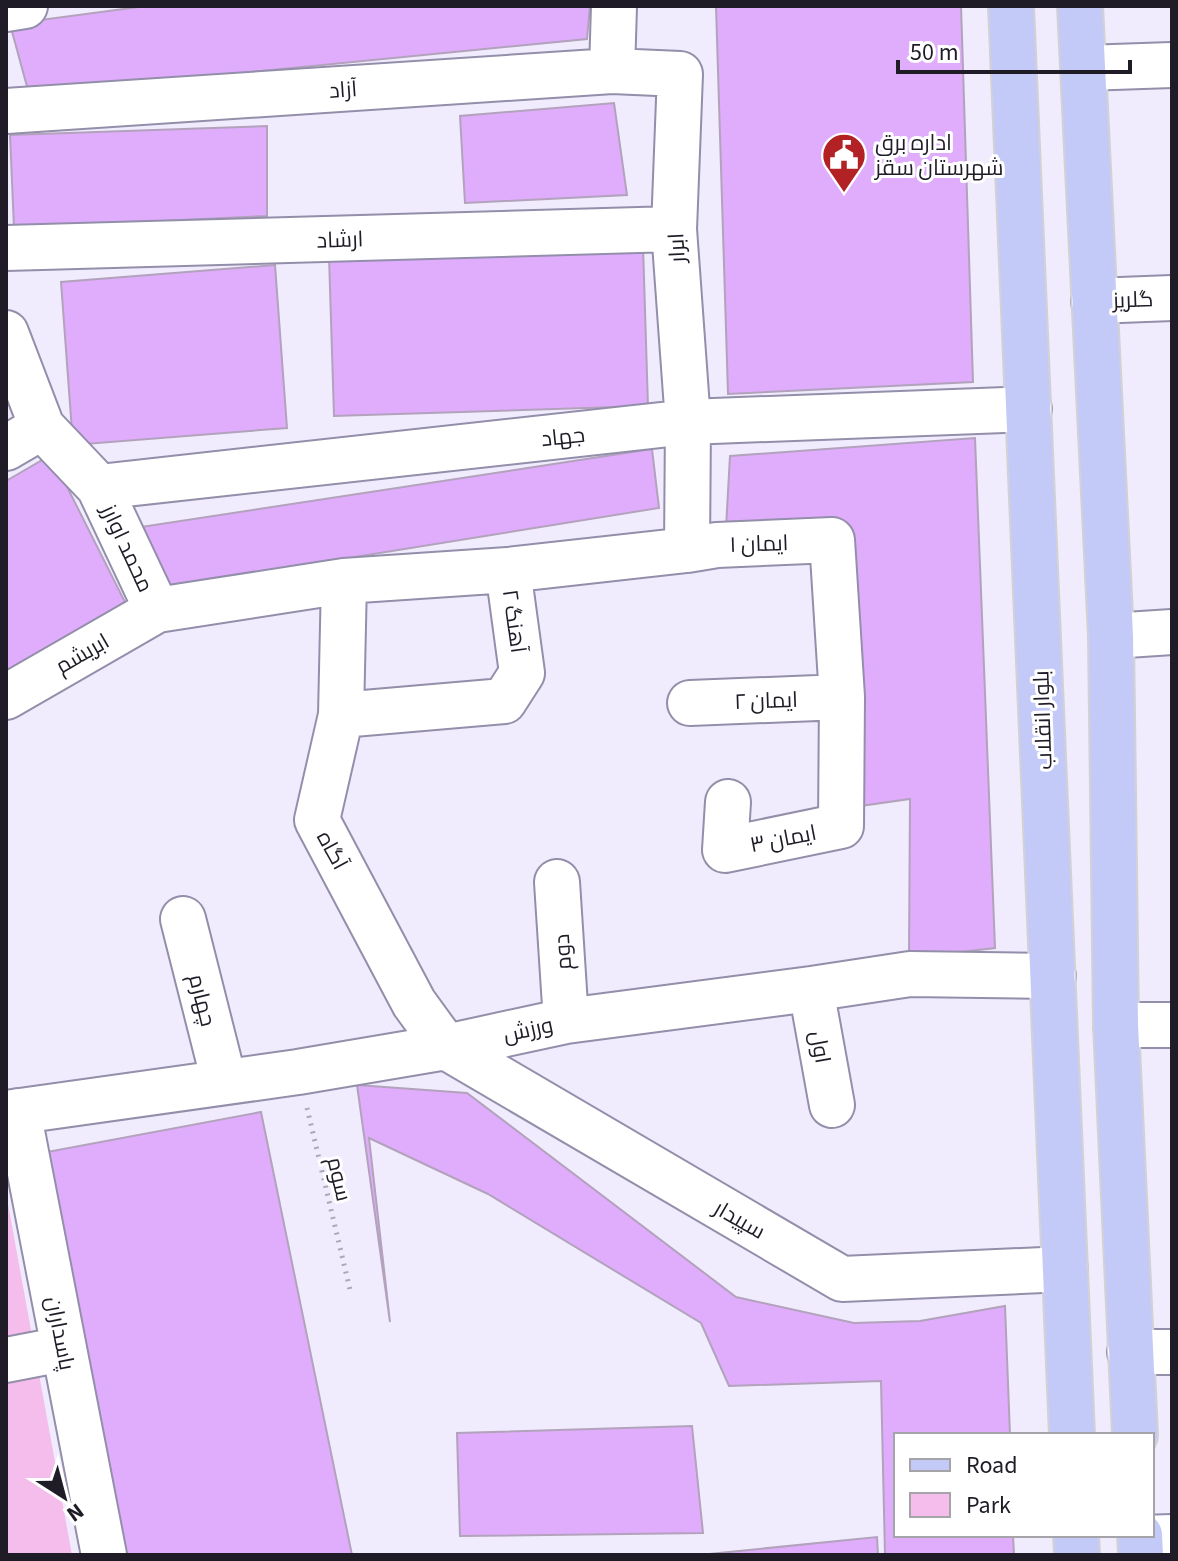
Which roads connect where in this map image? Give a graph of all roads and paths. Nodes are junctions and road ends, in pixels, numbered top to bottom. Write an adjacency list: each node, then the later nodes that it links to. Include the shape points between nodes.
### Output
1 (25, 6): 5 (street)
2 (614, 6): 8 (street)
3 (1011, 6): 11 (main road, بلوار انقلاب)
4 (1080, 6): 7 (main road)
5 (6, 9)
6 (1172, 65): 7 (street)
7 (1084, 68): 12 (main road)
8 (612, 71): 9 (street, آزاد); 10 (street, آزاد)
9 (680, 74): 13 (street, ابرار)
10 (6, 111)
11 (1018, 156): 12 (main road, via 1039,150 1068,153); 18 (main road, بلوار انقلاب)
12 (1090, 204): 16 (main road)
13 (674, 229): 14 (street, ارشاد); 19 (street, ابرار)
14 (6, 248)
15 (1172, 298): 16 (street, گلریز)
16 (1094, 301): 27 (main road)
17 (6, 333): 20 (street)
18 (1029, 409): 19 (street, جهاد); 35 (main road, بلوار انقلاب)
19 (688, 422): 21 (street, جهاد); 22 (street, ابرار)
20 (24, 438): 21 (street, محمد اوارز)
21 (99, 487): 25 (street, محمد اوارز)
22 (687, 550): 23 (street, ایمان ۱); 29 (street, ایمان ۱, via 832,540)
23 (508, 570): 24 (street, ایمان ۱); 31 (street, آهنگ ۲, via 522,673 504,701)
24 (344, 581): 25 (street, ایمان ۱); 31 (street, آگاه)
25 (157, 610): 28 (street, ابریشم)
26 (1172, 632): 27 (street)
27 (1111, 636): 38 (main road)
28 (6, 697)
29 (842, 697): 30 (street, ایمان ۲); 32 (street, ایمان ۳, via 841,826 725,850)
30 (690, 703)
31 (341, 715): 40 (street, آگاه, via 317,820 414,1003)
32 (728, 802)
33 (557, 882): 37 (street, دوم)
34 (183, 919): 42 (street, چهارم)
35 (1053, 976): 36 (street, ورزش, via 910,974); 45 (main road, بلوار انقلاب)
36 (811, 989): 37 (street, ورزش); 43 (street, اول)
37 (566, 1021): 40 (street, ورزش)
38 (1116, 1025): 39 (street); 48 (main road)
39 (1172, 1025)
40 (446, 1047): 41 (street, ورزش); 45 (street, سپیدار, via 842,1279)
41 (298, 1072): 42 (street, ورزش); 46 (path, سوم)
42 (224, 1081): 44 (street, ورزش)
43 (832, 1105)
44 (12, 1112): 47 (street, پاسداران)
45 (1065, 1269): 50 (main road, بلوار انقلاب)
46 (351, 1294)
47 (63, 1349): 49 (street); 52 (street, پاسداران)
48 (1151, 1352): 51 (main road)
49 (6, 1360)
50 (1072, 1433)
51 (1135, 1433)
52 (104, 1555)

